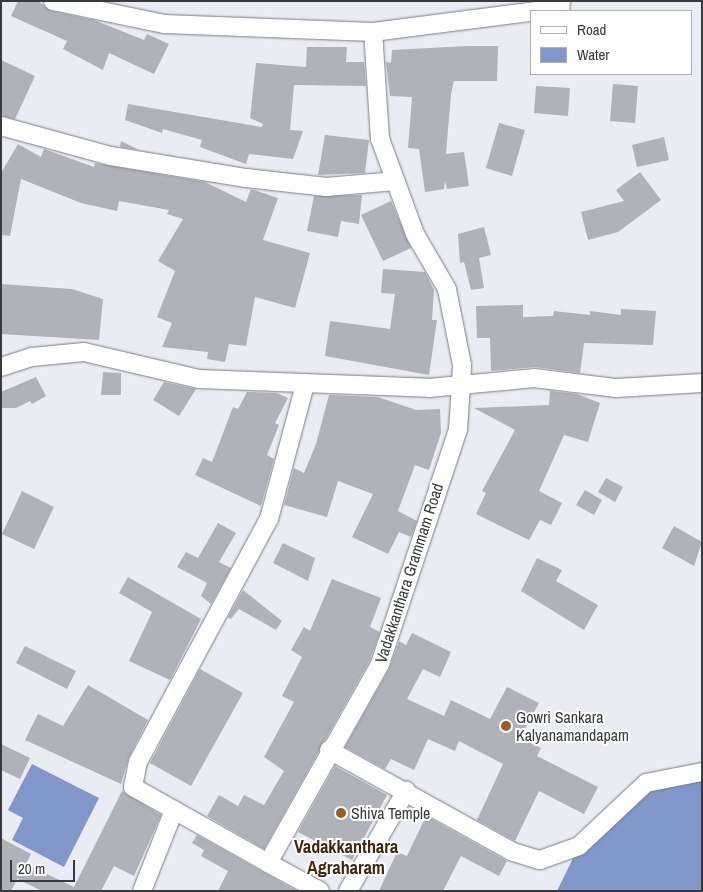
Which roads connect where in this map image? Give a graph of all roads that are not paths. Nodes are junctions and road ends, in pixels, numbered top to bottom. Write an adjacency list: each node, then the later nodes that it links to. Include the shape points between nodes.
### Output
1 (53, 1): 5 (street, via 164,24)
2 (562, 1): 3 (street, via 560,8)
3 (544, 10)
4 (530, 12): 5 (street)
5 (373, 32): 7 (street, Vadakkanthara Grammam Road, via 380,139)
6 (1, 126): 7 (street, via 111,156 246,178 326,187)
7 (396, 182): 11 (street, Vadakkanthara Grammam Road, via 415,234 447,289 462,365)
8 (1, 367): 10 (street, via 32,357 84,352 199,380)
9 (702, 383): 11 (street, via 616,388 534,378)
10 (305, 384): 11 (street); 15 (street, via 269,519 138,762 133,787)
11 (461, 385): 12 (street, Vadakkanthara Grammam Road, via 458,430 380,664)
12 (329, 750): 14 (street); 16 (street, Vadakkanthara Grammam Road)
13 (702, 772): 14 (street, via 646,783 579,846 540,860 513,852)
14 (406, 792): 19 (street)
15 (174, 810): 16 (street); 18 (street)
16 (268, 863): 17 (street)
17 (311, 889)
18 (142, 891)
19 (348, 891)

